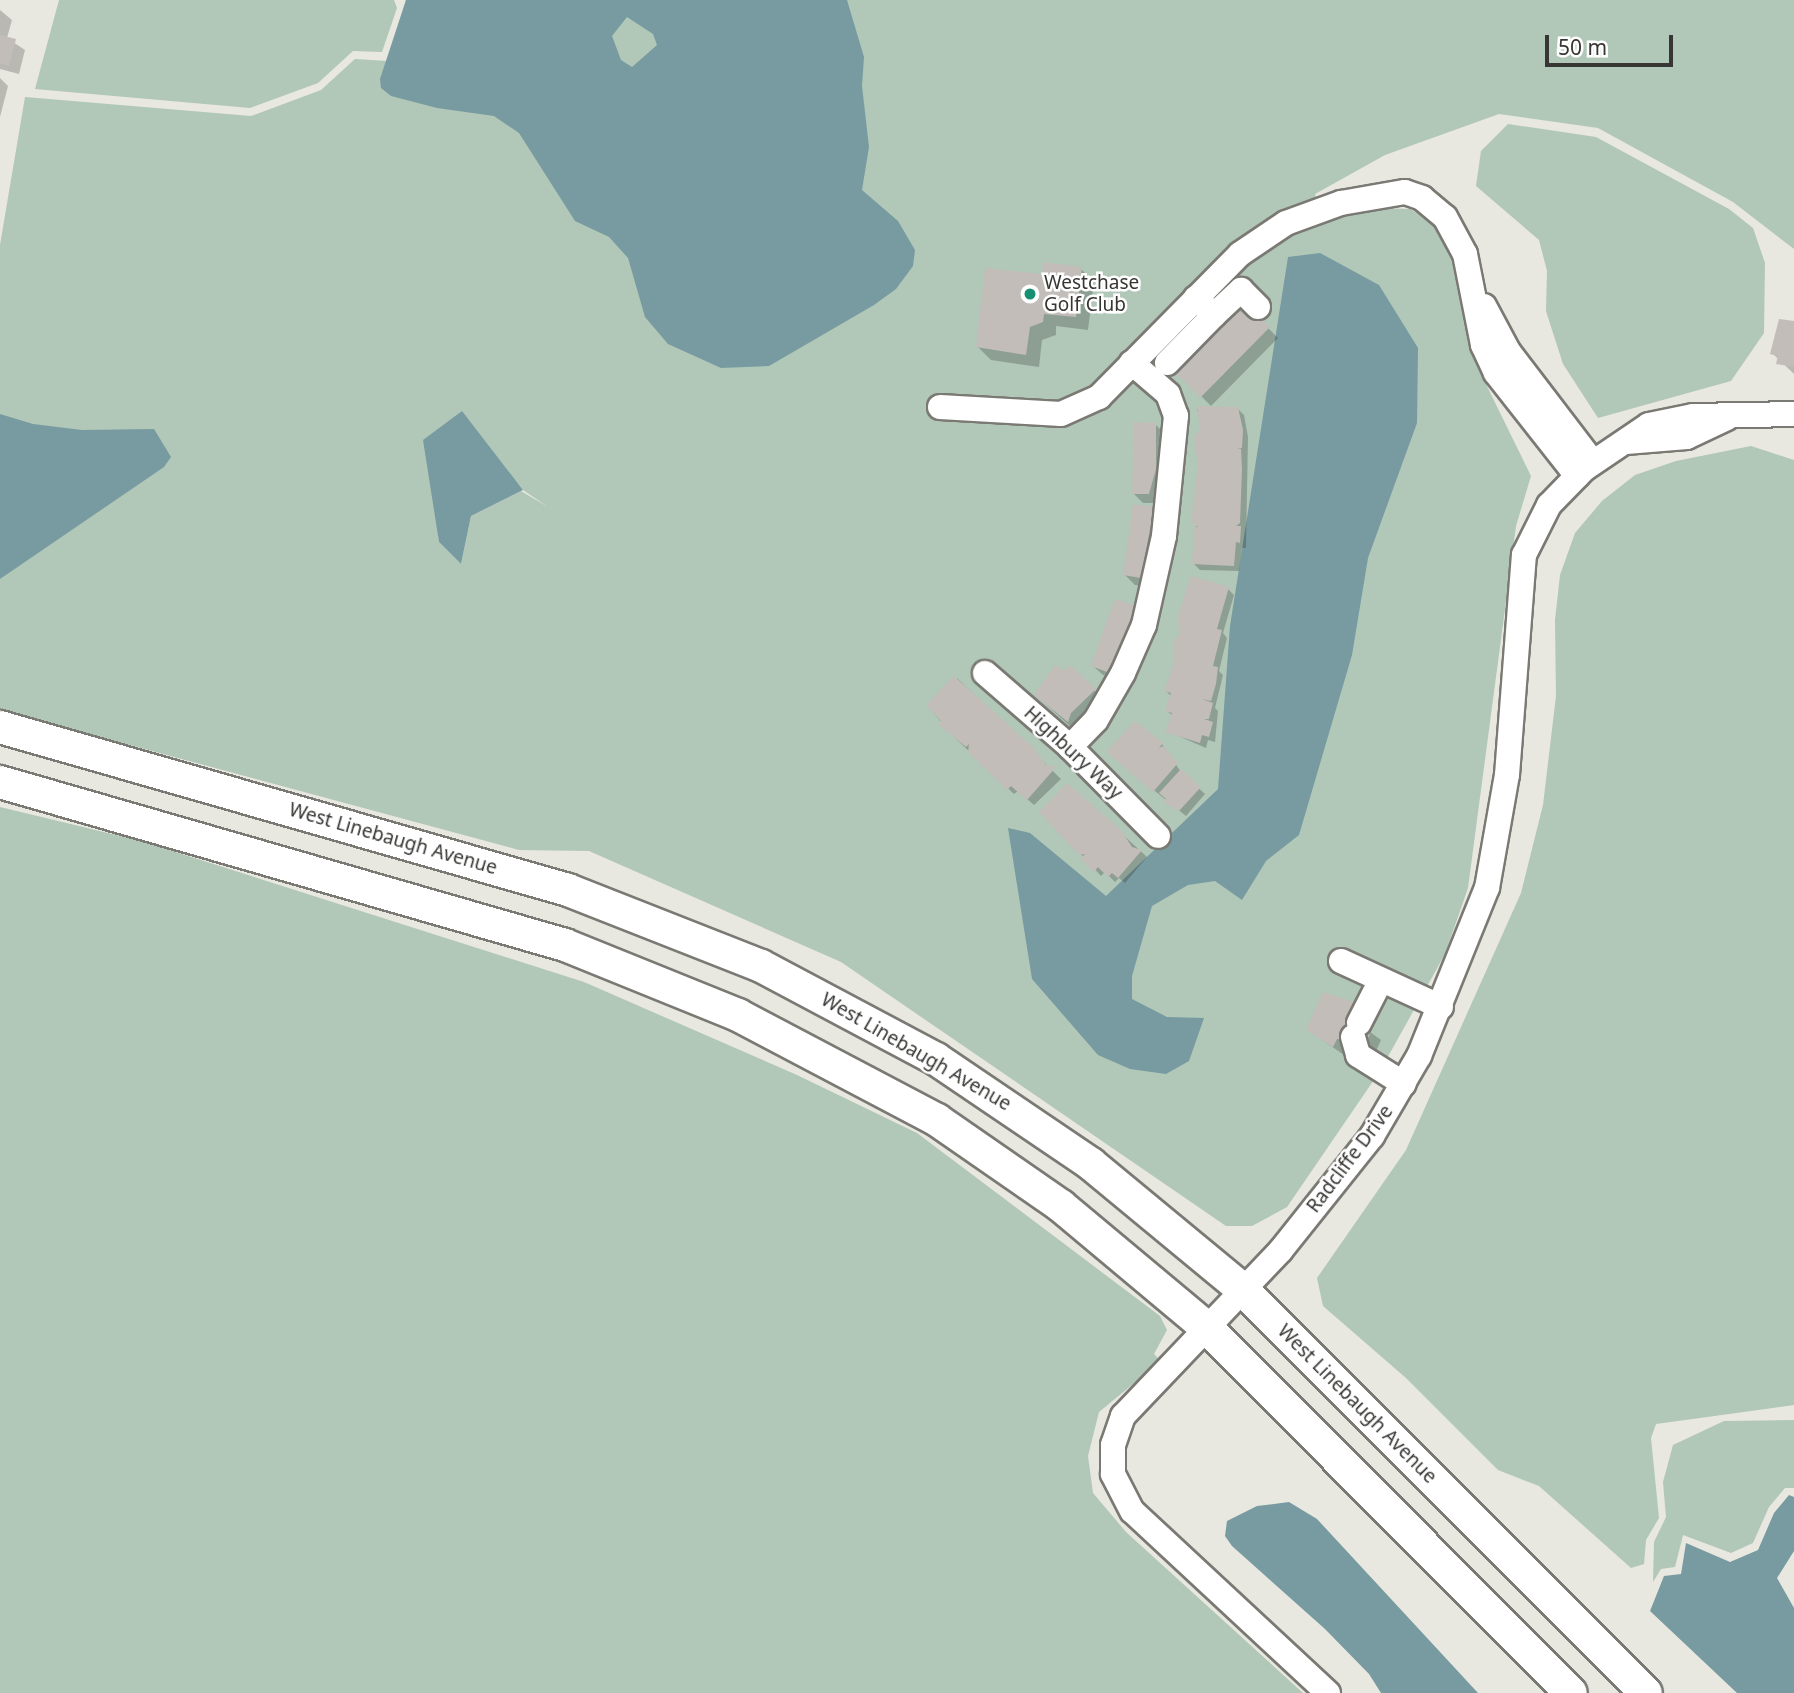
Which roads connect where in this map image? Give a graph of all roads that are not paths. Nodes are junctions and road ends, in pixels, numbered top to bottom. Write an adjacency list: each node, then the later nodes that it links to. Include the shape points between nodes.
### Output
1 (1196, 298): 3 (street); 4 (street); 8 (street, via 1240,254 1286,223 1388,192 1422,198 1445,217 1465,254 1475,290 1508,351)
2 (1258, 307): 3 (street, via 1241,290)
3 (1214, 316): 5 (street)
4 (1132, 363): 6 (street, via 1098,397 1060,414); 11 (street, via 1168,394 1176,416 1164,536 1144,625 1123,673 1096,720)
5 (1167, 363)
6 (940, 407)
7 (1794, 414): 8 (street, Radcliffe Drive, via 1727,418 1687,437 1626,442)
8 (1585, 469): 16 (street, Radcliffe Drive, via 1549,505 1524,555 1507,775 1487,888)
9 (985, 673): 11 (street, Highbury Way)
10 (0, 727): 18 (main road, West Linebaugh Avenue, via 568,891 761,966 883,1028 1015,1109 1151,1210)
11 (1070, 747): 13 (street, Highbury Way)
12 (0, 782): 19 (main road, via 476,917 649,976 738,1015 937,1119 1061,1206)
13 (1158, 836)
14 (1341, 961): 15 (street)
15 (1381, 980): 16 (street); 17 (street, via 1356,1030 1358,1055)
16 (1441, 1007): 17 (street, Radcliffe Drive)
17 (1404, 1084): 18 (street, Radcliffe Drive, via 1372,1136 1281,1250)
18 (1242, 1289): 19 (street, Radcliffe Drive); 22 (main road, West Linebaugh Avenue)
19 (1207, 1328): 20 (street, Radcliffe Drive, via 1123,1416 1113,1445 1113,1474 1132,1511); 21 (main road)
20 (1328, 1693)
21 (1572, 1693)
22 (1646, 1693)

